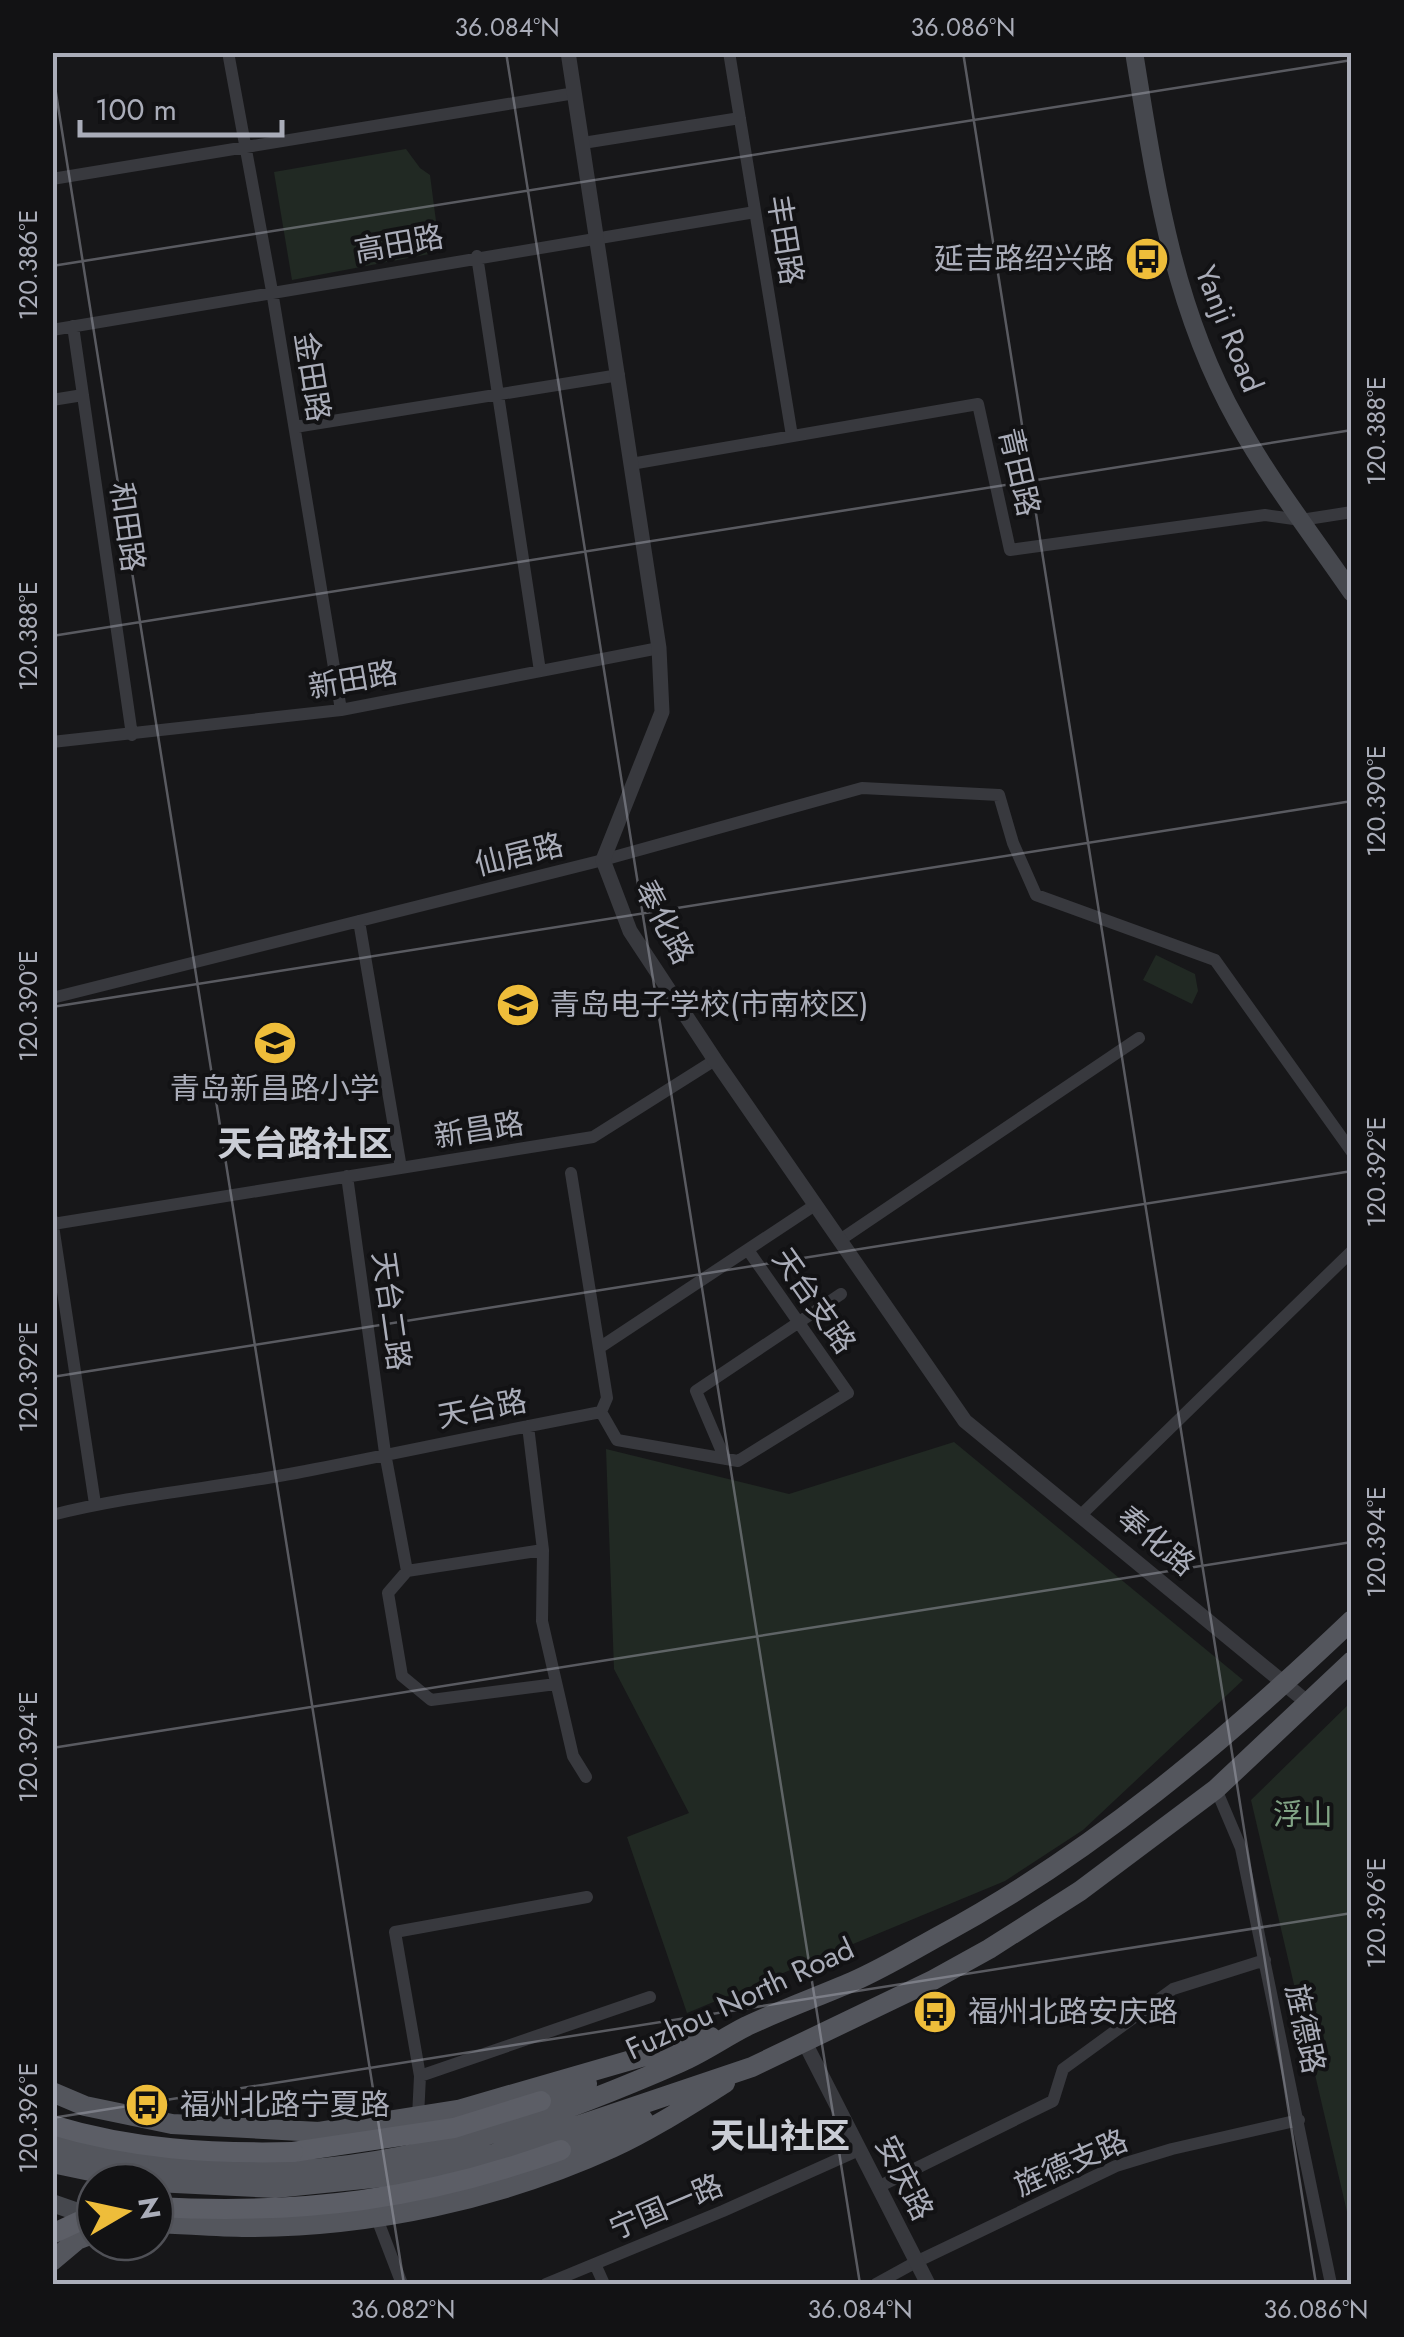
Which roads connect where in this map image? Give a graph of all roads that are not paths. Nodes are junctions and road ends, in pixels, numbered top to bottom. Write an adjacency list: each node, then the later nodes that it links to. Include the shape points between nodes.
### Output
1 (228, 52): 8 (street, 金田路)
2 (568, 52): 5 (street, 奉化路)
3 (729, 52): 6 (street, 丰田路)
4 (1134, 52): 24 (main road, Yanji Road, via 1167,243 1186,303 1235,418)
5 (574, 93): 7 (street, 奉化路); 8 (street)
6 (740, 118): 7 (street); 10 (street, 丰田路)
7 (583, 143): 11 (street, 奉化路)
8 (246, 149): 9 (street); 13 (street, 金田路)
9 (52, 178)
10 (755, 212): 11 (street, 高田路); 21 (street, 丰田路)
11 (598, 236): 12 (street, 高田路); 16 (street, 奉化路)
12 (478, 256): 13 (street, 高田路); 17 (street)
13 (272, 291): 14 (street, 高田路); 20 (street, 金田路)
14 (73, 326): 15 (street, 高田路); 18 (street, 和田路)
15 (52, 330)
16 (619, 375): 17 (street); 22 (street, 奉化路)
17 (496, 394): 20 (street); 27 (street)
18 (83, 395): 19 (street); 29 (street, 和田路)
19 (52, 400)
20 (295, 427): 28 (street, 金田路)
21 (792, 436): 22 (street, 青田路); 24 (street, 青田路, via 978,404 1010,550 1265,515)
22 (632, 464): 26 (street, 奉化路)
23 (1352, 512): 24 (street)
24 (1301, 520): 25 (main road, Yanji Road)
25 (1352, 593)
26 (660, 648): 27 (street, 新田路); 31 (street, 奉化路, via 662,712)
27 (540, 671): 28 (street, 新田路)
28 (341, 710): 29 (street, 新田路)
29 (132, 735): 30 (street, 新田路)
30 (52, 742)
31 (603, 860): 32 (street, 仙居路); 35 (street, 奉化路, via 630,931); 36 (street, 仙居路, via 862,788 999,795 1036,895 1215,960)
32 (360, 921): 33 (street, 仙居路); 37 (street)
33 (52, 998)
34 (1139, 1038): 42 (street)
35 (715, 1060): 37 (street, 新昌路, via 593,1137); 40 (street, 奉化路)
36 (1352, 1152)
37 (400, 1168): 39 (street, 新昌路)
38 (571, 1173): 48 (street)
39 (347, 1176): 41 (street, 新昌路); 51 (street, 天台二路)
40 (816, 1205): 42 (street, 奉化路); 43 (street)
41 (53, 1221): 45 (street)
42 (840, 1240): 55 (street, 奉化路, via 965,1421)
43 (748, 1250): 47 (street, 天台支路); 48 (street)
44 (1352, 1252): 55 (street)
45 (57, 1287): 53 (street)
46 (841, 1294): 47 (street)
47 (798, 1322): 52 (street, via 696,1392); 52 (street, 天台支路, via 848,1393 738,1461)
48 (599, 1348): 49 (street, via 607,1398)
49 (601, 1412): 50 (street, 天台路); 52 (street, via 617,1440)
50 (528, 1426): 51 (street, 天台路); 56 (street)
51 (385, 1453): 53 (street, 天台路); 57 (street, 天台二路)
52 (725, 1459)
53 (94, 1504): 54 (street, 天台路)
54 (52, 1515)
55 (1081, 1515): 60 (street, 奉化路)
56 (543, 1550): 57 (street); 61 (street, via 542,1621)
57 (407, 1571): 61 (street, via 388,1592 402,1676 432,1700)
58 (1352, 1620): 60 (main road, Fuzhou North Road)
59 (1352, 1661): 62 (main road, Fuzhou North Road)
60 (1286, 1682): 62 (street, 奉化路); 68 (main road, Fuzhou North Road, via 1167,1786 1067,1857 856,1980)
61 (556, 1684): 63 (street, via 572,1756)
62 (1308, 1703): 64 (main road, Fuzhou North Road)
63 (586, 1777)
64 (1216, 1788): 66 (street, 旌德路, via 1242,1848); 69 (main road, Fuzhou North Road, via 1080,1891 990,1948)
65 (587, 1897): 72 (street, via 395,1932)
66 (1265, 1960): 79 (street, 旌德路); 89 (street, via 1173,1989 1063,2068 1053,2101)
67 (650, 1996): 72 (street)
68 (746, 2026): 70 (main road); 87 (main road, Fuzhou North Road, via 684,2061 594,2097 431,2150 278,2171)
69 (805, 2043): 71 (main road, Fuzhou North Road); 84 (street, 安庆路)
70 (686, 2044): 75 (main road); 78 (main road)
71 (752, 2067): 74 (main road); 88 (main road, Fuzhou North Road, via 494,2154 402,2175 274,2188)
72 (420, 2076): 78 (street)
73 (52, 2092): 77 (main road)
74 (698, 2100): 83 (main road); 91 (main road, via 586,2159 444,2204)
75 (542, 2101): 81 (highway, bridge, via 454,2128 293,2152 177,2150)
76 (52, 2102): 77 (main road)
77 (85, 2106): 80 (main road)
78 (418, 2117): 80 (main road, via 319,2132)
79 (1299, 2120): 95 (street, 旌德支路, via 1116,2166); 102 (street, 旌德路)
80 (157, 2121): 86 (main road, via 135,2121 122,2130)
81 (52, 2125)
82 (52, 2144): 85 (main road, Fuzhou North Road, bridge)
83 (561, 2150): 90 (highway, via 456,2184 354,2203 231,2211)
84 (859, 2150): 89 (street, 安庆路); 96 (street, 宁国一路)
85 (107, 2162)
86 (117, 2162)
87 (175, 2170)
88 (175, 2183)
89 (878, 2188): 95 (street, 安庆路)
90 (175, 2207)
91 (376, 2216): 92 (main road, via 248,2227); 97 (street)
92 (175, 2224)
93 (75, 2241): 94 (main road)
94 (52, 2261)
95 (916, 2262): 100 (street, 旌德支路); 101 (street, 安庆路)
96 (594, 2264): 98 (street, 宁国一路); 99 (street)
97 (402, 2284)
98 (546, 2284)
99 (604, 2284)
100 (876, 2284)
101 (928, 2284)
102 (1332, 2284)

